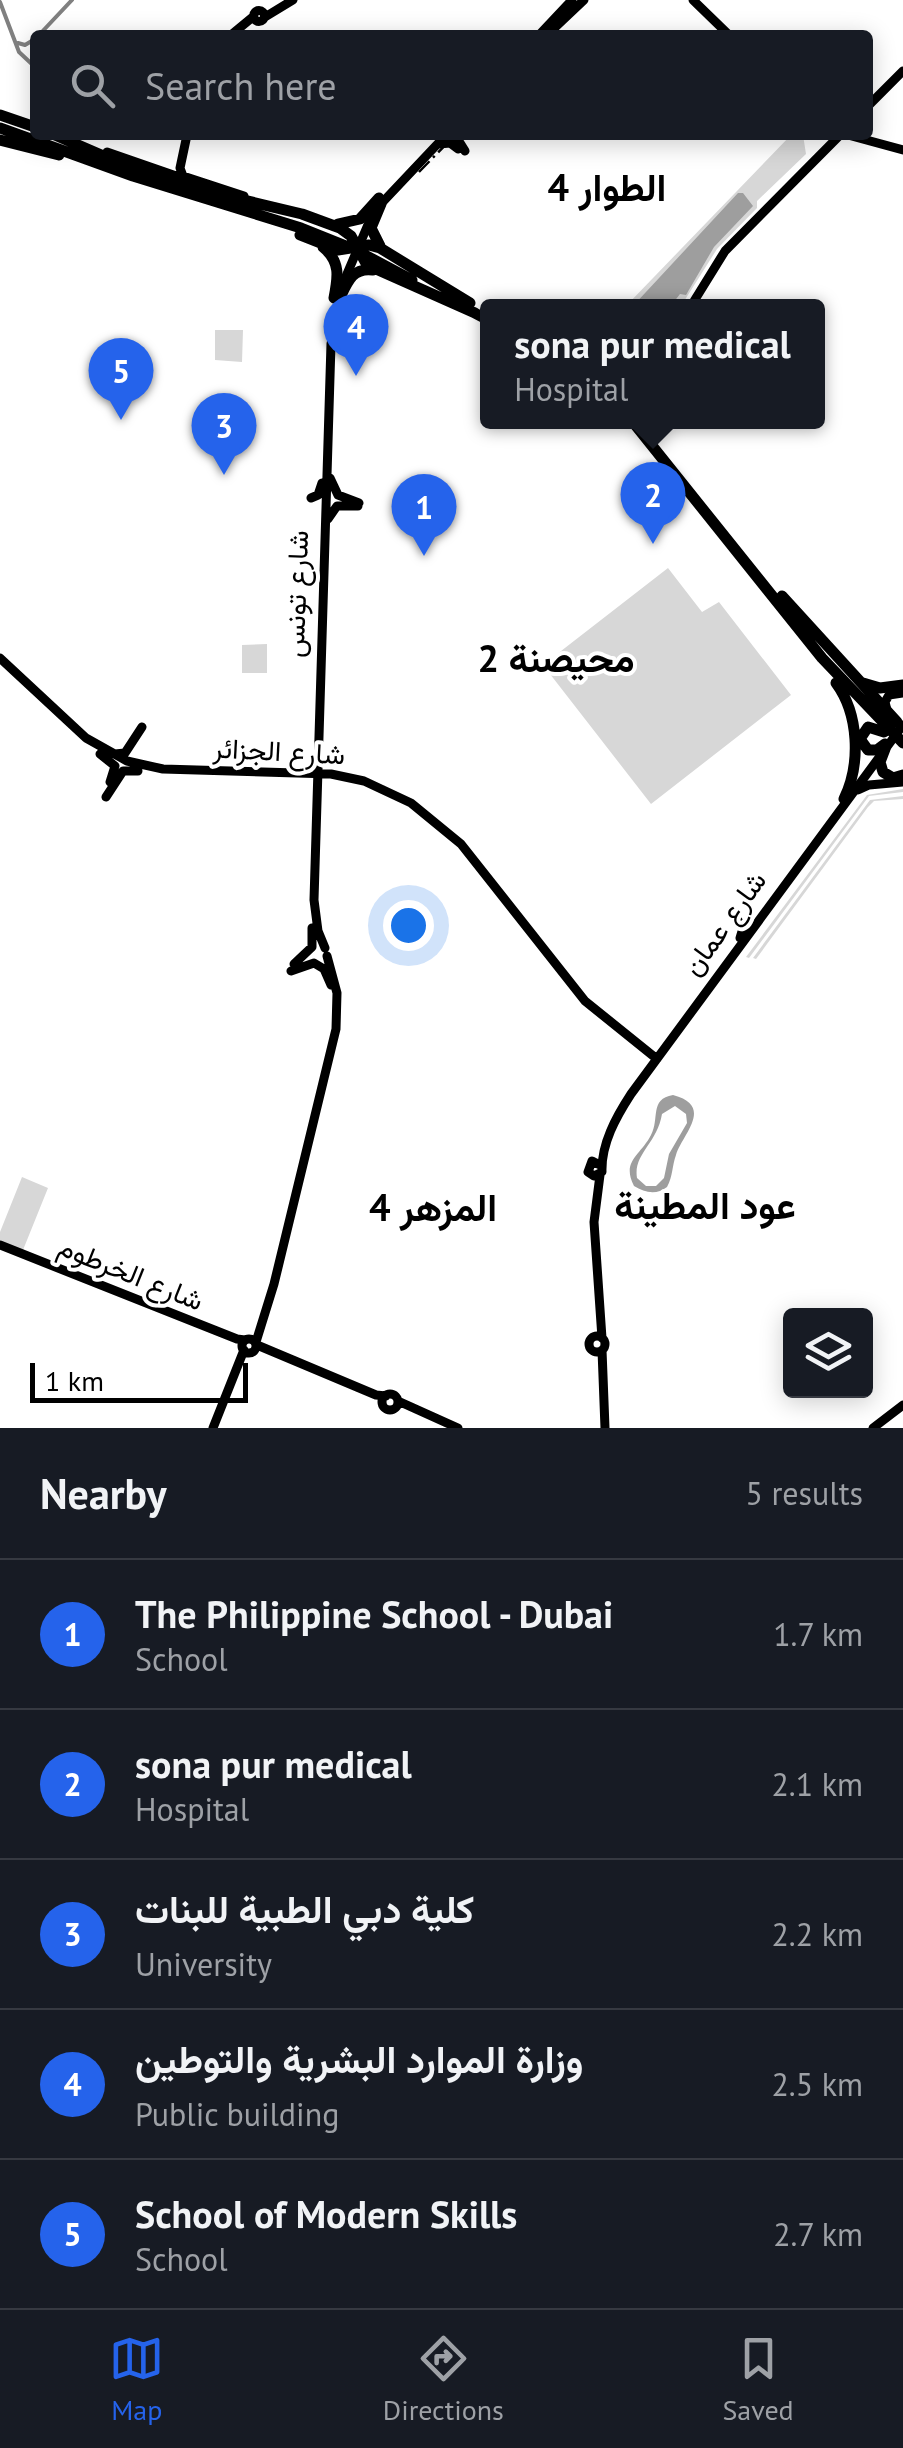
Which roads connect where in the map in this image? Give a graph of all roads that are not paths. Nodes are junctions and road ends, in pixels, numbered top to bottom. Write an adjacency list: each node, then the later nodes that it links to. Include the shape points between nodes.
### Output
1 (290, 0): 4 (main road)
2 (578, 0): 5 (main road)
3 (691, 0): 6 (main road)
4 (241, 30)
5 (548, 30)
6 (724, 30)
7 (903, 68): 8 (main road)
8 (873, 100)
9 (0, 125): 10 (highway); 11 (highway); 28 (highway, via 60,155)
10 (30, 129)
11 (30, 136)
12 (42, 140): 28 (highway)
13 (58, 140): 28 (highway)
14 (67, 140): 24 (highway)
15 (183, 140): 26 (main road)
16 (184, 140): 27 (main road)
17 (439, 140): 32 (main road, شارع تونس)
18 (444, 140): 19 (main road, via 462,150)
19 (457, 140)
20 (830, 140): 40 (main road, via 718,254)
21 (830, 140): 41 (main road, via 725,251)
22 (872, 140): 25 (main road)
23 (873, 140): 25 (main road)
24 (72, 142): 28 (highway); 29 (main road)
25 (903, 148)
26 (180, 150): 27 (main road, via 174,169); 29 (main road, via 172,166)
27 (180, 162): 30 (main road)
28 (116, 166): 31 (highway)
29 (159, 169): 30 (main road)
30 (185, 178): 33 (main road)
31 (223, 200): 33 (highway); 35 (highway); 36 (highway)
32 (381, 200): 34 (highway, via 354,222); 36 (main road, شارع تونس); 37 (highway, via 371,228)
33 (289, 211): 34 (highway)
34 (325, 222): 36 (highway)
35 (311, 240): 36 (highway); 39 (highway, via 336,262)
36 (356, 248): 37 (highway); 38 (highway); 39 (main road, شارع تونس); 42 (highway)
37 (387, 252): 42 (highway)
38 (380, 272): 39 (highway, via 354,274); 42 (highway)
39 (337, 298): 45 (main road, شارع تونس); 47 (main road, شارع تونس, via 327,335)
40 (692, 299)
41 (693, 299)
42 (478, 309)
43 (639, 429): 46 (highway)
44 (650, 429): 51 (highway)
45 (328, 466): 49 (main road, شارع تونس); 49 (main road, via 336,493 358,505 332,510)
46 (678, 475): 50 (highway); 52 (highway)
47 (322, 484): 48 (main road, شارع تونس); 48 (main road, via 311,500)
48 (322, 516): 59 (main road, شارع تونس)
49 (326, 547): 59 (main road, شارع تونس)
50 (764, 584): 52 (highway); 57 (highway)
51 (782, 596): 55 (highway); 57 (highway)
52 (790, 626): 54 (highway)
53 (0, 661): 58 (main road, شارع الجزائر); 58 (main road, شارع الجزائر, via 59,721)
54 (827, 672): 57 (highway); 69 (highway, via 852,713 855,772)
55 (852, 674): 56 (highway, via 872,688); 57 (highway)
56 (903, 689): 57 (main road, via 885,702)
57 (897, 737): 66 (highway, via 880,762 884,772); 69 (main road, شارع عمان)
58 (102, 752): 60 (main road, شارع الجزائر); 60 (main road, via 124,754 142,727); 67 (main road, via 115,766)
59 (316, 757): 63 (main road); 64 (main road, شارع تونس); 65 (main road)
60 (125, 762): 61 (main road, شارع الجزائر); 61 (main road, via 106,797 124,770); 62 (main road, شارع الجزائر)
61 (144, 771): 62 (main road, شارع الجزائر)
62 (165, 772): 63 (main road, شارع الجزائر); 63 (main road, شارع الجزائر)
63 (297, 774): 64 (main road, شارع الجزائر); 68 (main road)
64 (315, 774): 65 (main road, شارع الجزائر); 68 (main road, شارع تونس); 70 (main road)
65 (334, 776): 68 (main road); 71 (main road, شارع الجزائر, via 386,794); 72 (main road, شارع الجزائر, via 402,798)
66 (903, 779): 69 (main road, via 862,788)
67 (110, 784)
68 (315, 790): 70 (main road, شارع تونس); 75 (main road, شارع تونس)
69 (844, 803): 73 (main road, شارع عمان); 78 (main road, شارع عمان)
70 (317, 806): 77 (main road, شارع تونس, via 314,912)
71 (440, 829): 72 (main road); 79 (main road, شارع الجزائر)
72 (462, 840): 81 (main road, شارع الجزائر)
73 (758, 915): 74 (main road, شارع عمان); 76 (main road, via 738,919)
74 (750, 926): 76 (main road, شارع عمان); 78 (main road)
75 (312, 928): 77 (main road, شارع تونس); 80 (main road, via 309,952 292,967 314,963)
76 (740, 938): 82 (main road, شارع عمان)
77 (322, 954): 80 (main road, شارع تونس); 92 (main road, شارع تونس, via 337,994 336,1026 272,1290)
78 (735, 954): 84 (main road, شارع عمان)
79 (548, 961): 81 (main road); 83 (main road, شارع الجزائر, via 597,1017)
80 (331, 984): 90 (main road, شارع تونس, via 330,1039)
81 (579, 990): 83 (main road, شارع الجزائر)
82 (666, 1040): 83 (main road); 84 (main road, شارع عمان)
83 (642, 1050): 84 (main road, شارع الجزائر); 85 (main road)
84 (654, 1060): 85 (main road, شارع عمان)
85 (640, 1078): 99 (main road, شارع عمان, via 597,1169 598,1338 589,1345 598,1350)
86 (0, 1247): 87 (main road, شارع الخرطوم)
87 (53, 1270): 88 (main road, شارع الخرطوم); 89 (main road, شارع الخرطوم)
88 (119, 1296): 89 (main road); 91 (main road, شارع الخرطوم)
89 (136, 1300): 91 (main road, شارع الخرطوم)
90 (256, 1326): 91 (main road, via 248,1335); 92 (main road, شارع تونس)
91 (228, 1338): 92 (main road, شارع الخرطوم); 93 (main road, via 240,1350)
92 (250, 1346): 93 (main road, شارع تونس); 94 (main road, شارع الخرطوم, via 384,1399 385,1409); 96 (main road, شارع تونس)
93 (237, 1370): 96 (main road, شارع تونس)
94 (396, 1405): 97 (main road); 98 (main road)
95 (900, 1407): 100 (main road)
96 (215, 1428)
97 (450, 1428)
98 (458, 1428)
99 (603, 1428)
100 (876, 1428)

